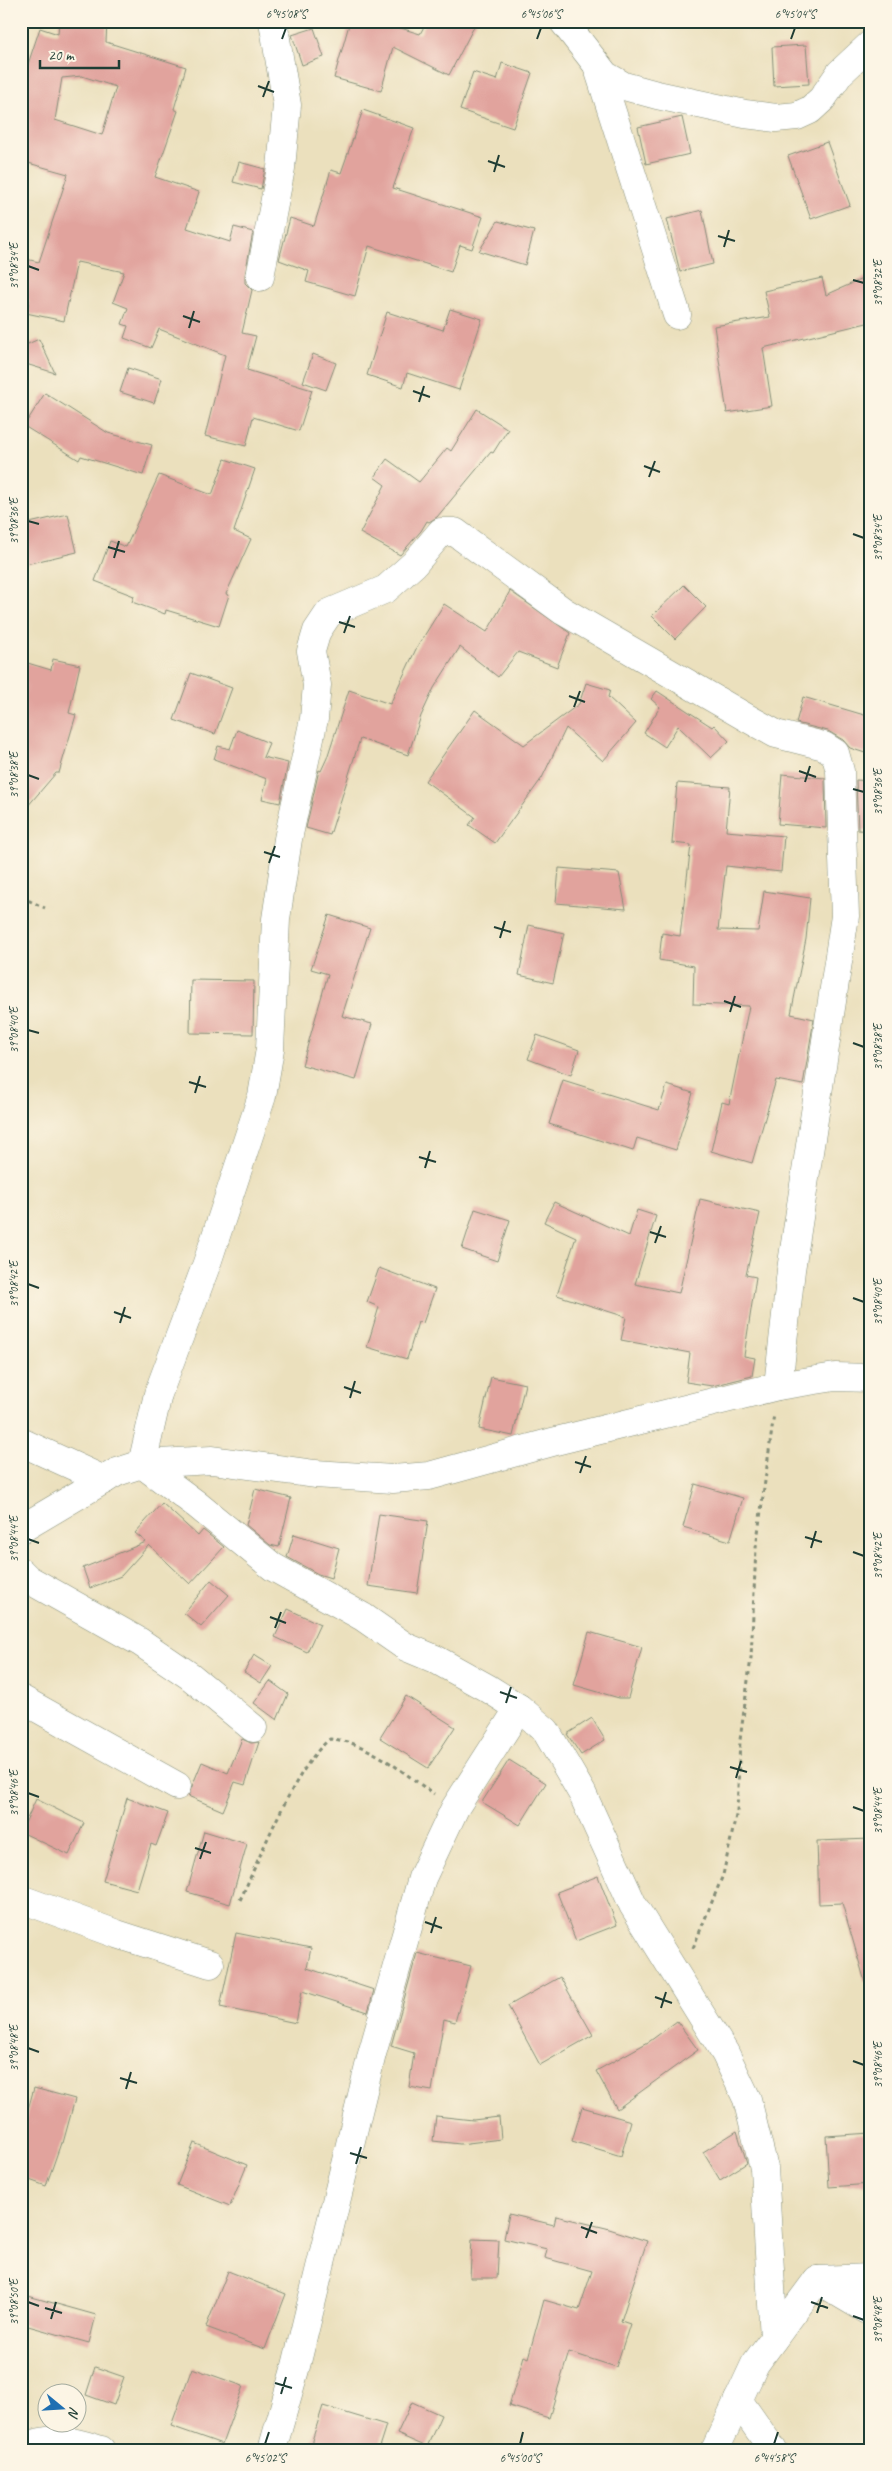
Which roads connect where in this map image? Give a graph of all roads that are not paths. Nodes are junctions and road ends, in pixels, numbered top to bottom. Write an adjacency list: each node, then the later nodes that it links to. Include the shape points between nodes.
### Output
1 (273, 21): 5 (street, via 287,105 281,168)
2 (563, 21): 4 (street)
3 (871, 44): 4 (street, via 840,73 810,110 797,116 776,118 624,86 613,81)
4 (597, 65): 6 (street)
5 (260, 277)
6 (677, 315)
7 (871, 1378): 8 (street, via 834,1377)
8 (778, 1386): 10 (street, via 429,1476 393,1480 314,1474 212,1460); 10 (street, via 792,1260 845,916 840,771 835,753 824,746 776,734 749,720 563,611 454,532 448,531 437,535 414,564 386,589 329,612 317,632 311,651 317,685 314,719 288,839 276,919 270,1049 262,1096 208,1263 158,1394)
9 (21, 1442): 11 (street)
10 (142, 1464): 11 (street); 15 (street, via 273,1567 363,1617 406,1647 435,1659)
11 (104, 1480): 12 (street)
12 (21, 1529)
13 (21, 1572): 16 (street, via 140,1642 190,1676)
14 (21, 1699): 17 (street)
15 (519, 1708): 23 (street, via 546,1731 559,1750 633,1905 724,2053 747,2100 764,2168); 27 (street, via 455,1808 422,1878 372,2054 296,2366)
16 (254, 1728)
17 (177, 1786)
18 (21, 1899): 19 (street)
19 (210, 1964)
20 (871, 2278): 21 (street)
21 (817, 2280): 22 (street); 23 (street)
22 (871, 2312)
23 (774, 2338): 24 (street, via 755,2364)
24 (738, 2400): 28 (street); 29 (street)
25 (21, 2448): 26 (street, via 42,2440 68,2440)
26 (100, 2450)
27 (272, 2450)
28 (716, 2450)
29 (774, 2450)

